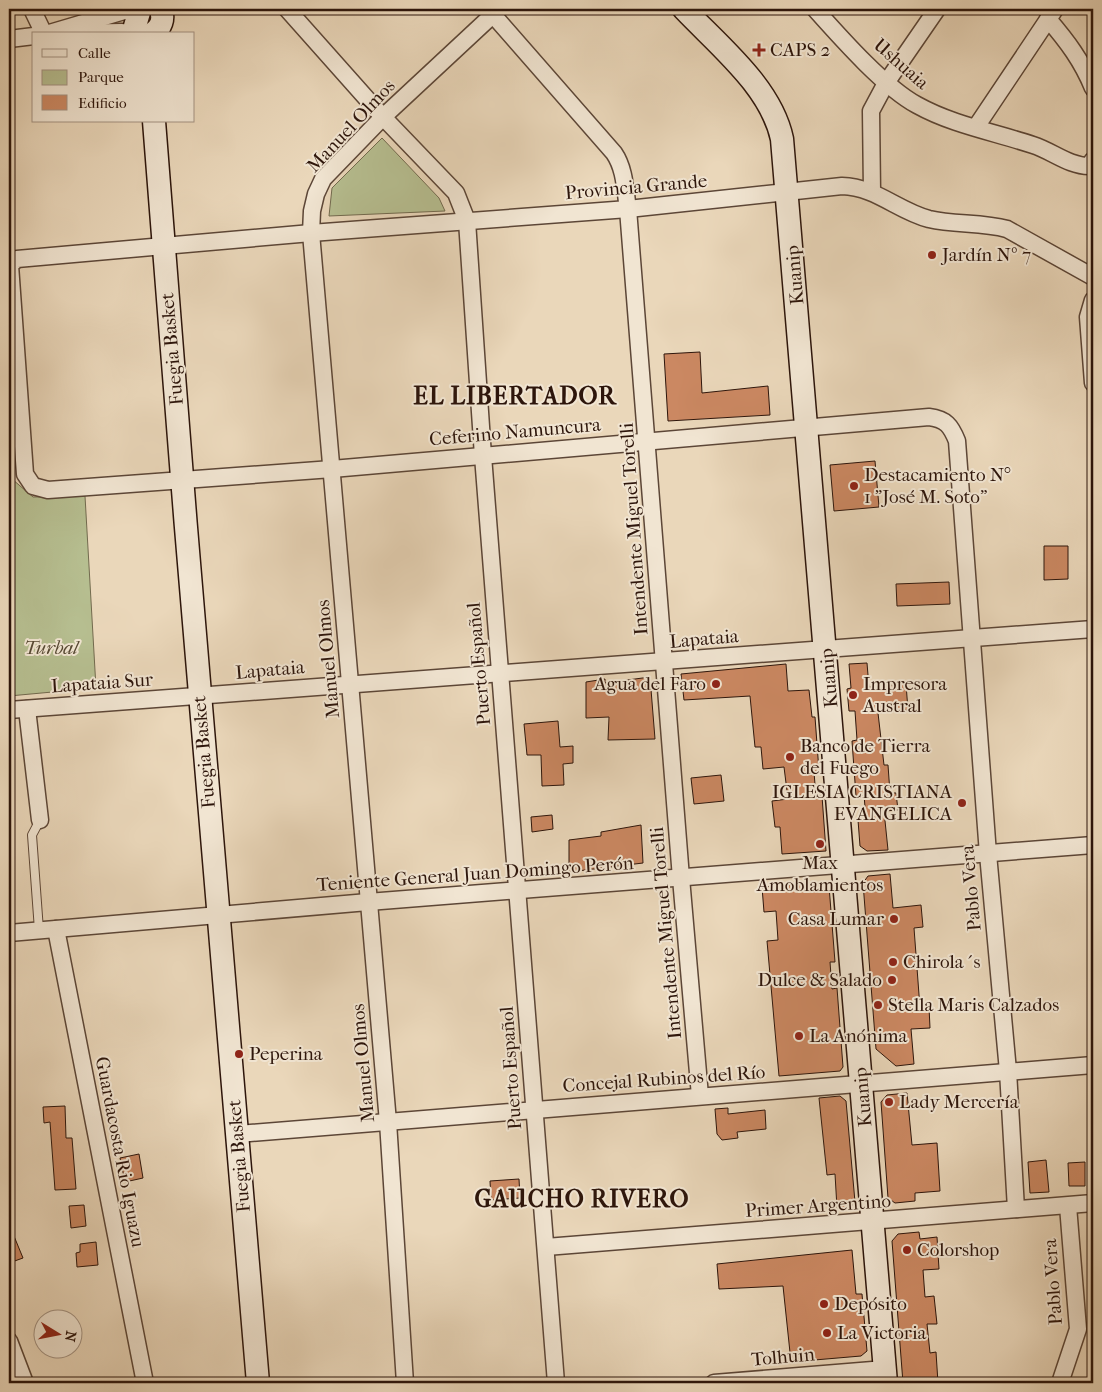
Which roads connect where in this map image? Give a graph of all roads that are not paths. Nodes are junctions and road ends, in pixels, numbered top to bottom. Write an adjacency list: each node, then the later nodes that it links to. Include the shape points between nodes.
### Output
1 (32, 9): 10 (street)
2 (131, 9): 11 (street)
3 (140, 9): 12 (main road)
4 (287, 9): 17 (street, Puerto Español)
5 (684, 9): 22 (main road, Kuanip, via 755,84 769,104 782,139)
6 (937, 9): 15 (street)
7 (494, 11): 17 (street, Manuel Olmos); 23 (street, Intendente Miguel Torelli, via 614,152 620,162)
8 (821, 11): 15 (street, Ushuaia)
9 (1052, 14): 16 (street); 19 (street)
10 (44, 32)
11 (52, 32)
12 (136, 32)
13 (32, 36): 14 (street)
14 (9, 39)
15 (886, 82): 19 (street, Ushuaia, via 916,105 944,118); 21 (street, via 871,111)
16 (1093, 88)
17 (383, 117): 24 (street, Puerto Español, via 456,193); 25 (street, Manuel Olmos, via 323,179 314,202)
18 (154, 122): 26 (main road, Fuegia Basket)
19 (976, 127): 20 (street, Ushuaia, via 1046,149 1072,163)
20 (1091, 163)
21 (872, 192): 22 (street, Provincia Grande, via 842,186); 27 (street, Provincia Grande, via 929,219 995,225 1006,229)
22 (788, 193): 23 (street, Provincia Grande); 31 (main road, Kuanip)
23 (628, 209): 24 (street, Provincia Grande); 32 (street, Intendente Miguel Torelli)
24 (467, 221): 25 (street, Provincia Grande); 33 (street, Puerto Español)
25 (311, 233): 26 (street, Provincia Grande); 34 (street, Manuel Olmos)
26 (163, 245): 35 (main road, Fuegia Basket); 36 (street, Provincia Grande, via 17,259 10,265 25,474 33,486)
27 (1093, 276)
28 (1092, 303): 29 (street, via 1088,317)
29 (1093, 383)
30 (942, 419): 31 (street, Ceferino Namuncura, via 929,417); 38 (street, Pablo Vera, via 952,428 957,441)
31 (807, 427): 32 (street, Ceferino Namuncura); 39 (main road, Kuanip)
32 (647, 440): 33 (street, Ceferino Namuncura); 40 (street, Intendente Miguel Torelli)
33 (483, 456): 34 (street, Ceferino Namuncura); 41 (street, Puerto Español)
34 (332, 469): 35 (street, Ceferino Namuncura); 42 (street, Manuel Olmos)
35 (182, 479): 36 (street, Ceferino Namuncura); 43 (main road, Fuegia Basket)
36 (48, 490)
37 (1093, 629): 38 (street, Lapataia)
38 (971, 638): 39 (street, Lapataia); 48 (street, Pablo Vera)
39 (826, 649): 40 (street, Lapataia); 49 (main road, Kuanip)
40 (664, 662): 41 (street, Lapataia); 50 (street, Intendente Miguel Torelli)
41 (500, 674): 42 (street, Lapataia); 51 (street, Puerto Español)
42 (350, 684): 43 (street, Lapataia); 52 (street, Manuel Olmos)
43 (198, 696): 44 (street, Lapataia Sur); 53 (main road, Fuegia Basket)
44 (27, 709): 45 (street, Lapataia Sur); 46 (street)
45 (9, 710)
46 (40, 820): 55 (lane, via 32,836)
47 (1093, 845): 48 (street, Teniente General Juan Domingo Perón)
48 (988, 854): 49 (street, Teniente General Juan Domingo Perón); 58 (street, Pablo Vera)
49 (844, 866): 50 (street, Teniente General Juan Domingo Perón); 59 (main road, Kuanip)
50 (681, 878): 51 (street, Teniente General Juan Domingo Perón); 60 (street, Intendente Miguel Torelli)
51 (518, 891): 52 (street, Teniente General Juan Domingo Perón); 61 (street, Puerto Español)
52 (368, 902): 53 (street, Teniente General Juan Domingo Perón); 62 (street, Manuel Olmos)
53 (219, 914): 54 (street, Teniente General Juan Domingo Perón); 63 (main road, Fuegia Basket)
54 (56, 928): 55 (street, Teniente General Juan Domingo Perón); 73 (street, Guardacosta Rio Iguazu)
55 (39, 930): 56 (street, Teniente General Juan Domingo Perón)
56 (9, 933)
57 (1093, 1065): 58 (street, Concejal Rubinos del Río)
58 (1008, 1071): 59 (street, Concejal Rubinos del Río); 66 (street, Pablo Vera)
59 (862, 1083): 60 (street, Concejal Rubinos del Río); 67 (main road, Kuanip)
60 (700, 1096): 61 (street, Concejal Rubinos del Río)
61 (534, 1109): 62 (street, Concejal Rubinos del Río); 68 (street, Puerto Español)
62 (388, 1122): 63 (street, Concejal Rubinos del Río); 75 (street, Manuel Olmos)
63 (238, 1134): 74 (main road, Fuegia Basket)
64 (1093, 1204): 65 (street, Primer Argentino)
65 (1068, 1206): 66 (street, Primer Argentino); 69 (street, Pablo Vera)
66 (1016, 1209): 67 (street, Primer Argentino)
67 (873, 1222): 68 (street, Primer Argentino); 71 (main road, Kuanip)
68 (546, 1247): 76 (street, Puerto Español)
69 (1086, 1328): 78 (street, Pablo Vera)
70 (9, 1340): 72 (street)
71 (885, 1376): 77 (street, Tolhuin)
72 (25, 1383)
73 (145, 1383)
74 (258, 1383)
75 (406, 1383)
76 (556, 1383)
77 (714, 1383)
78 (1060, 1383)

